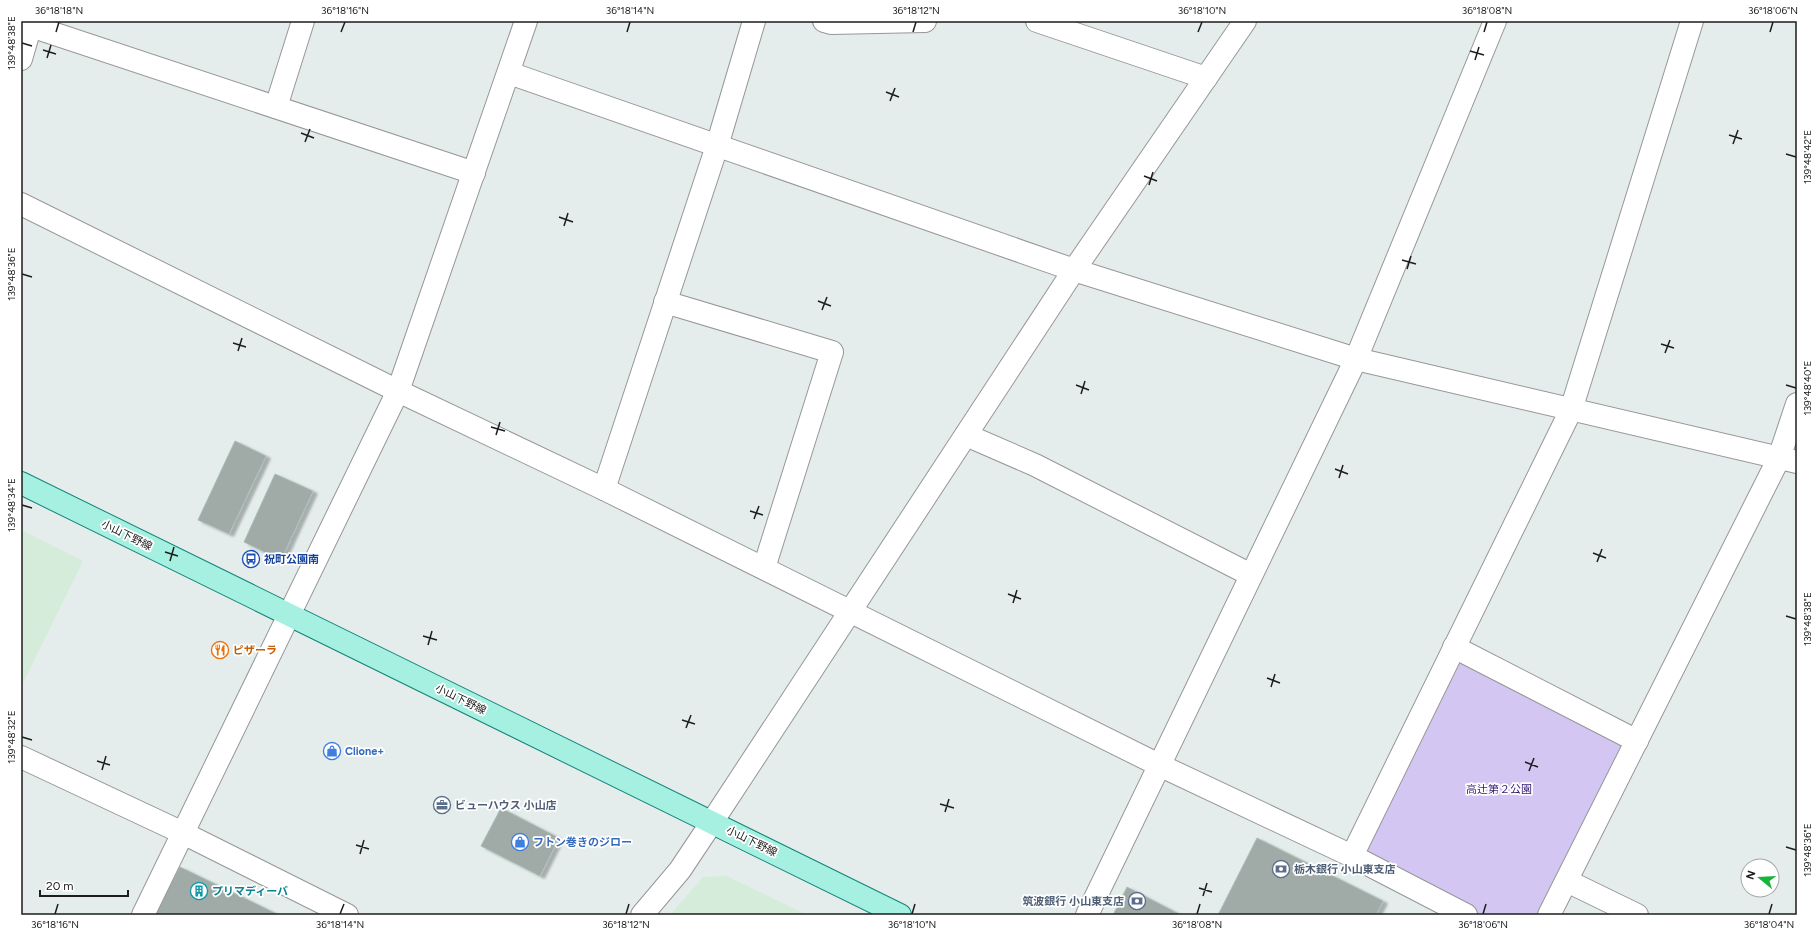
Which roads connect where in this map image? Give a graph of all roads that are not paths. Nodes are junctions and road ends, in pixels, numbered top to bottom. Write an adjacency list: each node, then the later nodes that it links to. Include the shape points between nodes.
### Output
1 (303, 21): 14 (street)
2 (526, 21): 12 (street)
3 (754, 21): 15 (street)
4 (824, 21): 5 (street)
5 (925, 21)
6 (1037, 21): 13 (street)
7 (1245, 21): 13 (street)
8 (1495, 21): 20 (street)
9 (1692, 21): 23 (street)
10 (32, 24): 11 (street); 14 (street)
11 (21, 59)
12 (509, 73): 15 (street); 16 (street)
13 (1206, 78): 18 (street)
14 (276, 107): 16 (street)
15 (716, 146): 18 (street); 19 (street)
16 (474, 173): 21 (street)
17 (21, 204): 21 (street)
18 (1074, 270): 20 (street); 24 (street)
19 (665, 302): 27 (street); 28 (street, via 832,352)
20 (1356, 359): 23 (street); 29 (street)
21 (398, 390): 27 (street); 31 (street)
22 (1797, 404): 25 (street)
23 (1571, 410): 25 (street); 32 (street)
24 (966, 435): 29 (street, via 1035,465); 30 (street)
25 (1788, 460): 33 (street)
26 (21, 483): 31 (main road, 小山下野線)
27 (604, 489): 28 (street)
28 (764, 568): 30 (street)
29 (1251, 575): 35 (street)
30 (851, 610): 35 (street); 36 (street)
31 (289, 615): 36 (main road, 小山下野線); 37 (street)
32 (1454, 648): 33 (street); 38 (street)
33 (1637, 740): 39 (street)
34 (21, 757): 37 (street)
35 (1160, 765): 38 (street); 44 (street)
36 (712, 822): 42 (street, via 680,870); 43 (main road, 小山下野線)
37 (183, 833): 40 (street); 41 (street)
38 (1352, 856): 45 (street)
39 (1566, 881): 46 (street); 47 (street)
40 (144, 915)
41 (346, 915)
42 (642, 915)
43 (900, 915)
44 (1087, 915)
45 (1466, 915)
46 (1550, 915)
47 (1638, 915)

